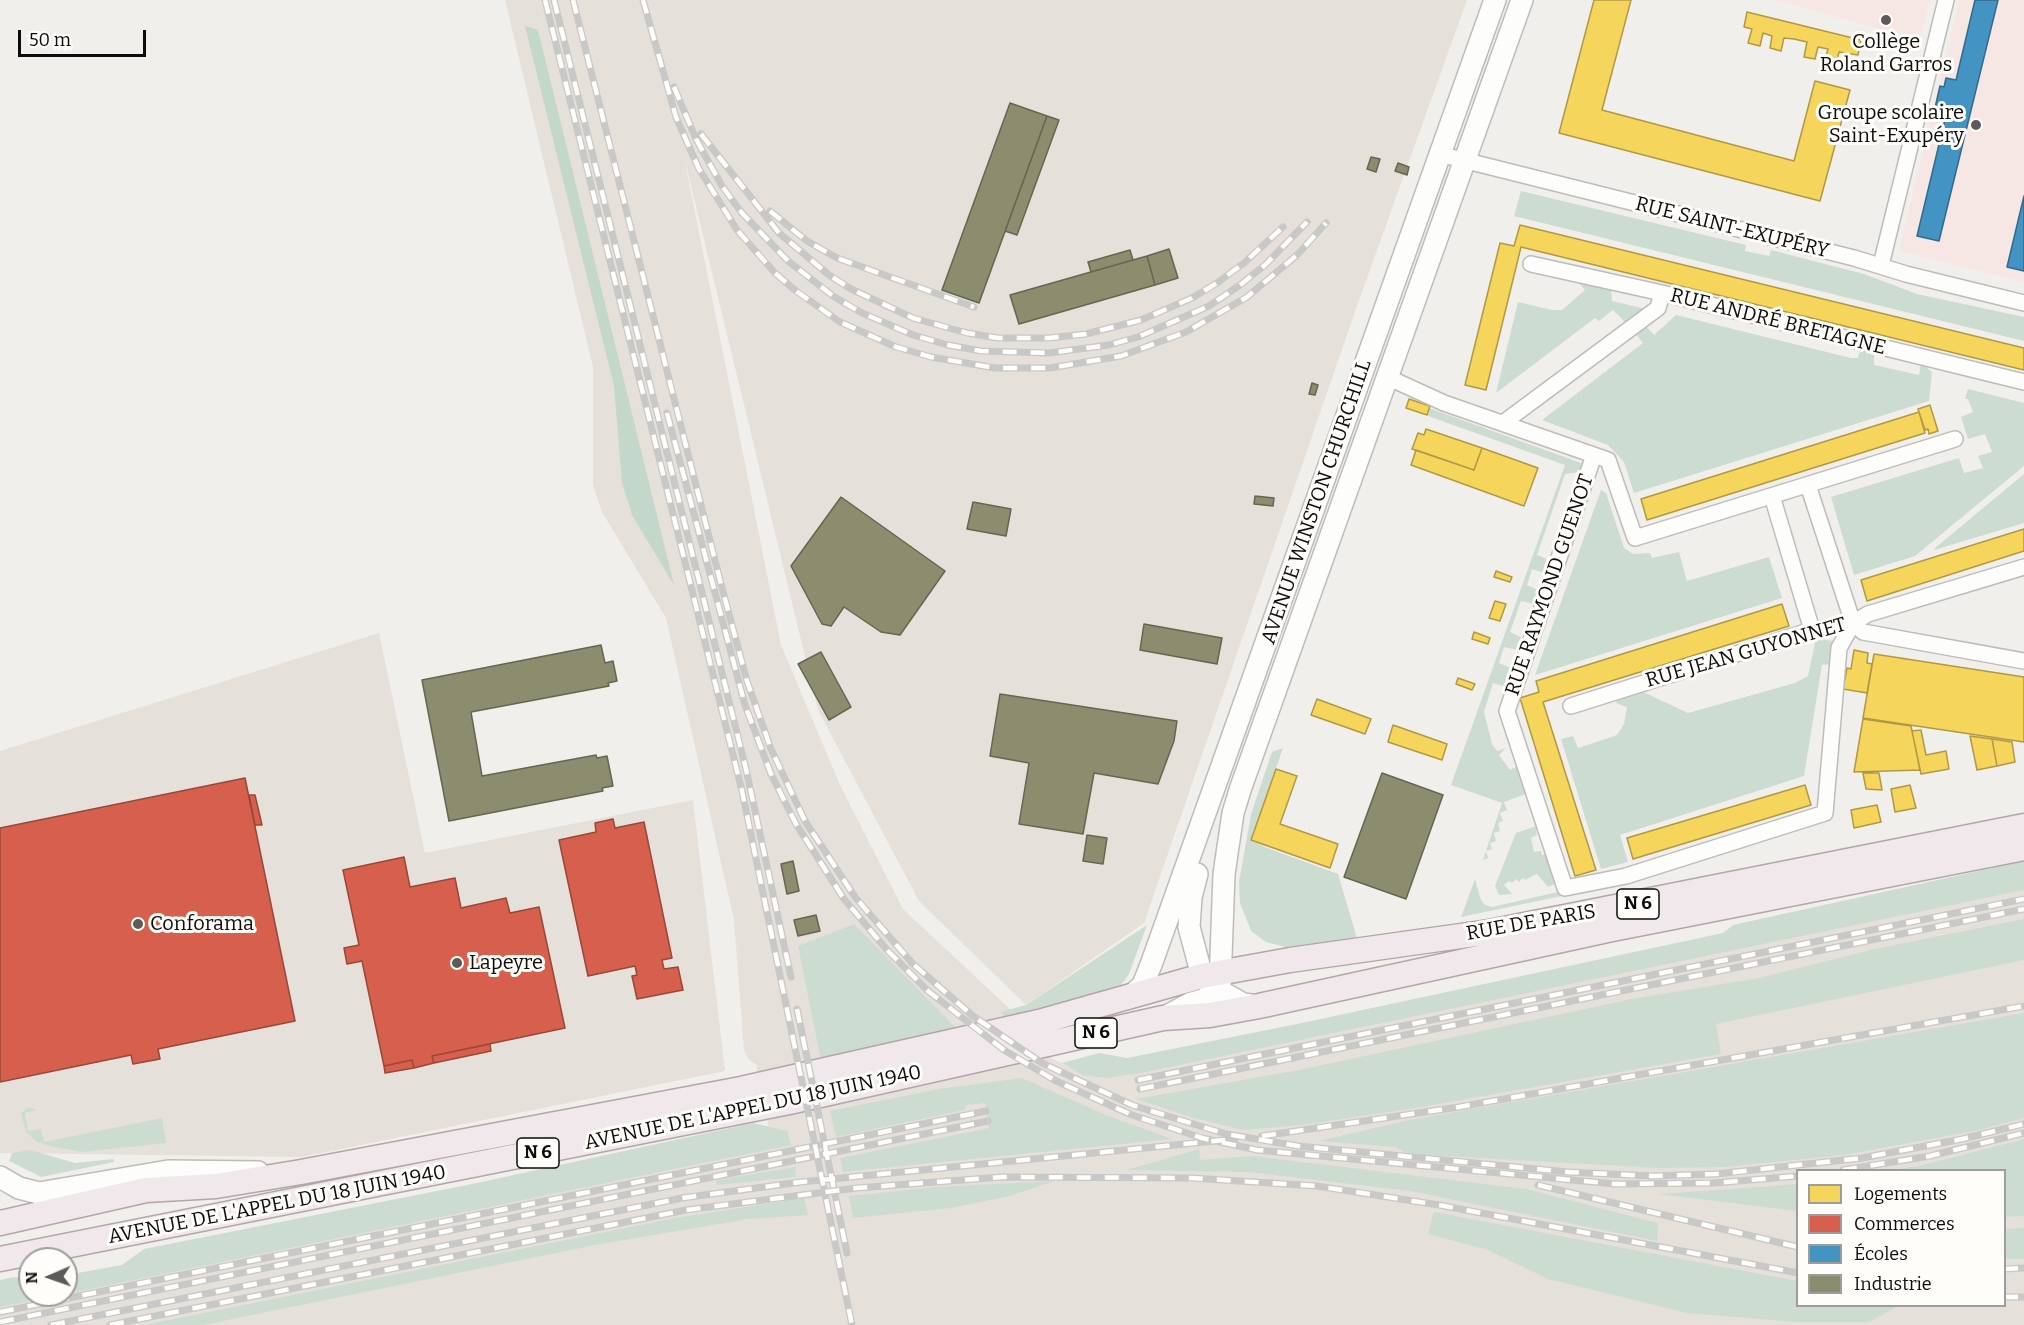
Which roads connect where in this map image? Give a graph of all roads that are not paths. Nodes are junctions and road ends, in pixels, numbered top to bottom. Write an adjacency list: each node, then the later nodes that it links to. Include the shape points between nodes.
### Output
1 (1495, 0): 4 (main road, AVENUE WINSTON CHURCHILL)
2 (1522, 0): 5 (main road, AVENUE WINSTON CHURCHILL)
3 (1946, 0): 7 (street)
4 (1439, 154): 5 (street, RUE SAINT-EXUPÉRY); 22 (main road, AVENUE WINSTON CHURCHILL)
5 (1465, 162): 7 (street, RUE SAINT-EXUPÉRY); 10 (main road, AVENUE WINSTON CHURCHILL)
6 (1531, 264): 8 (street, RUE ANDRÉ BRETAGNE)
7 (1881, 265): 9 (street, RUE SAINT-EXUPÉRY)
8 (1662, 293): 11 (street, RUE ANDRÉ BRETAGNE); 12 (street, via 1658,308)
9 (2024, 303)
10 (1387, 378): 12 (street); 25 (main road, AVENUE WINSTON CHURCHILL, via 1233,813)
11 (2024, 382)
12 (1503, 423): 14 (street)
13 (1955, 439): 15 (street)
14 (1594, 455): 16 (street, via 1608,460 1635,538); 18 (street, RUE RAYMOND GUENOT, via 1507,711 1565,888 1626,876 1825,813 1839,648)
15 (1808, 484): 16 (street); 18 (street)
16 (1772, 496): 19 (street)
17 (2024, 567): 18 (street, RUE JEAN GUYONNET, via 1868,614)
18 (1853, 623): 19 (street, RUE JEAN GUYONNET); 20 (street, via 1863,632 1883,638)
19 (1812, 630): 21 (street, RUE JEAN GUYONNET)
20 (2024, 661)
21 (1571, 706)
22 (1224, 763): 25 (main road, via 1189,911 1189,927); 26 (main road, AVENUE WINSTON CHURCHILL, via 1143,985)
23 (2024, 826): 25 (main road, RUE DE PARIS / N 6, via 1489,932 1249,967)
24 (2024, 848): 27 (main road, RUE DE PARIS / N 6, via 1623,927)
25 (1214, 979): 26 (main road, N 6); 27 (main road, via 1243,1004); 28 (main road, via 1209,998)
26 (1129, 998): 29 (main road, N 6, via 763,1084)
27 (1259, 1006): 28 (main road, AVENUE DE L'APPEL DU 18 JUIN 1940 / N 6)
28 (1163, 1018): 32 (main road, AVENUE DE L'APPEL DU 18 JUIN 1940 / N 6, via 789,1102)
29 (301, 1172): 30 (main road, via 168,1171 39,1193); 31 (main road, AVENUE DE L'APPEL DU 18 JUIN 1940 / N 6, via 216,1186 146,1190)
30 (0, 1177)
31 (0, 1222)
32 (0, 1259)

